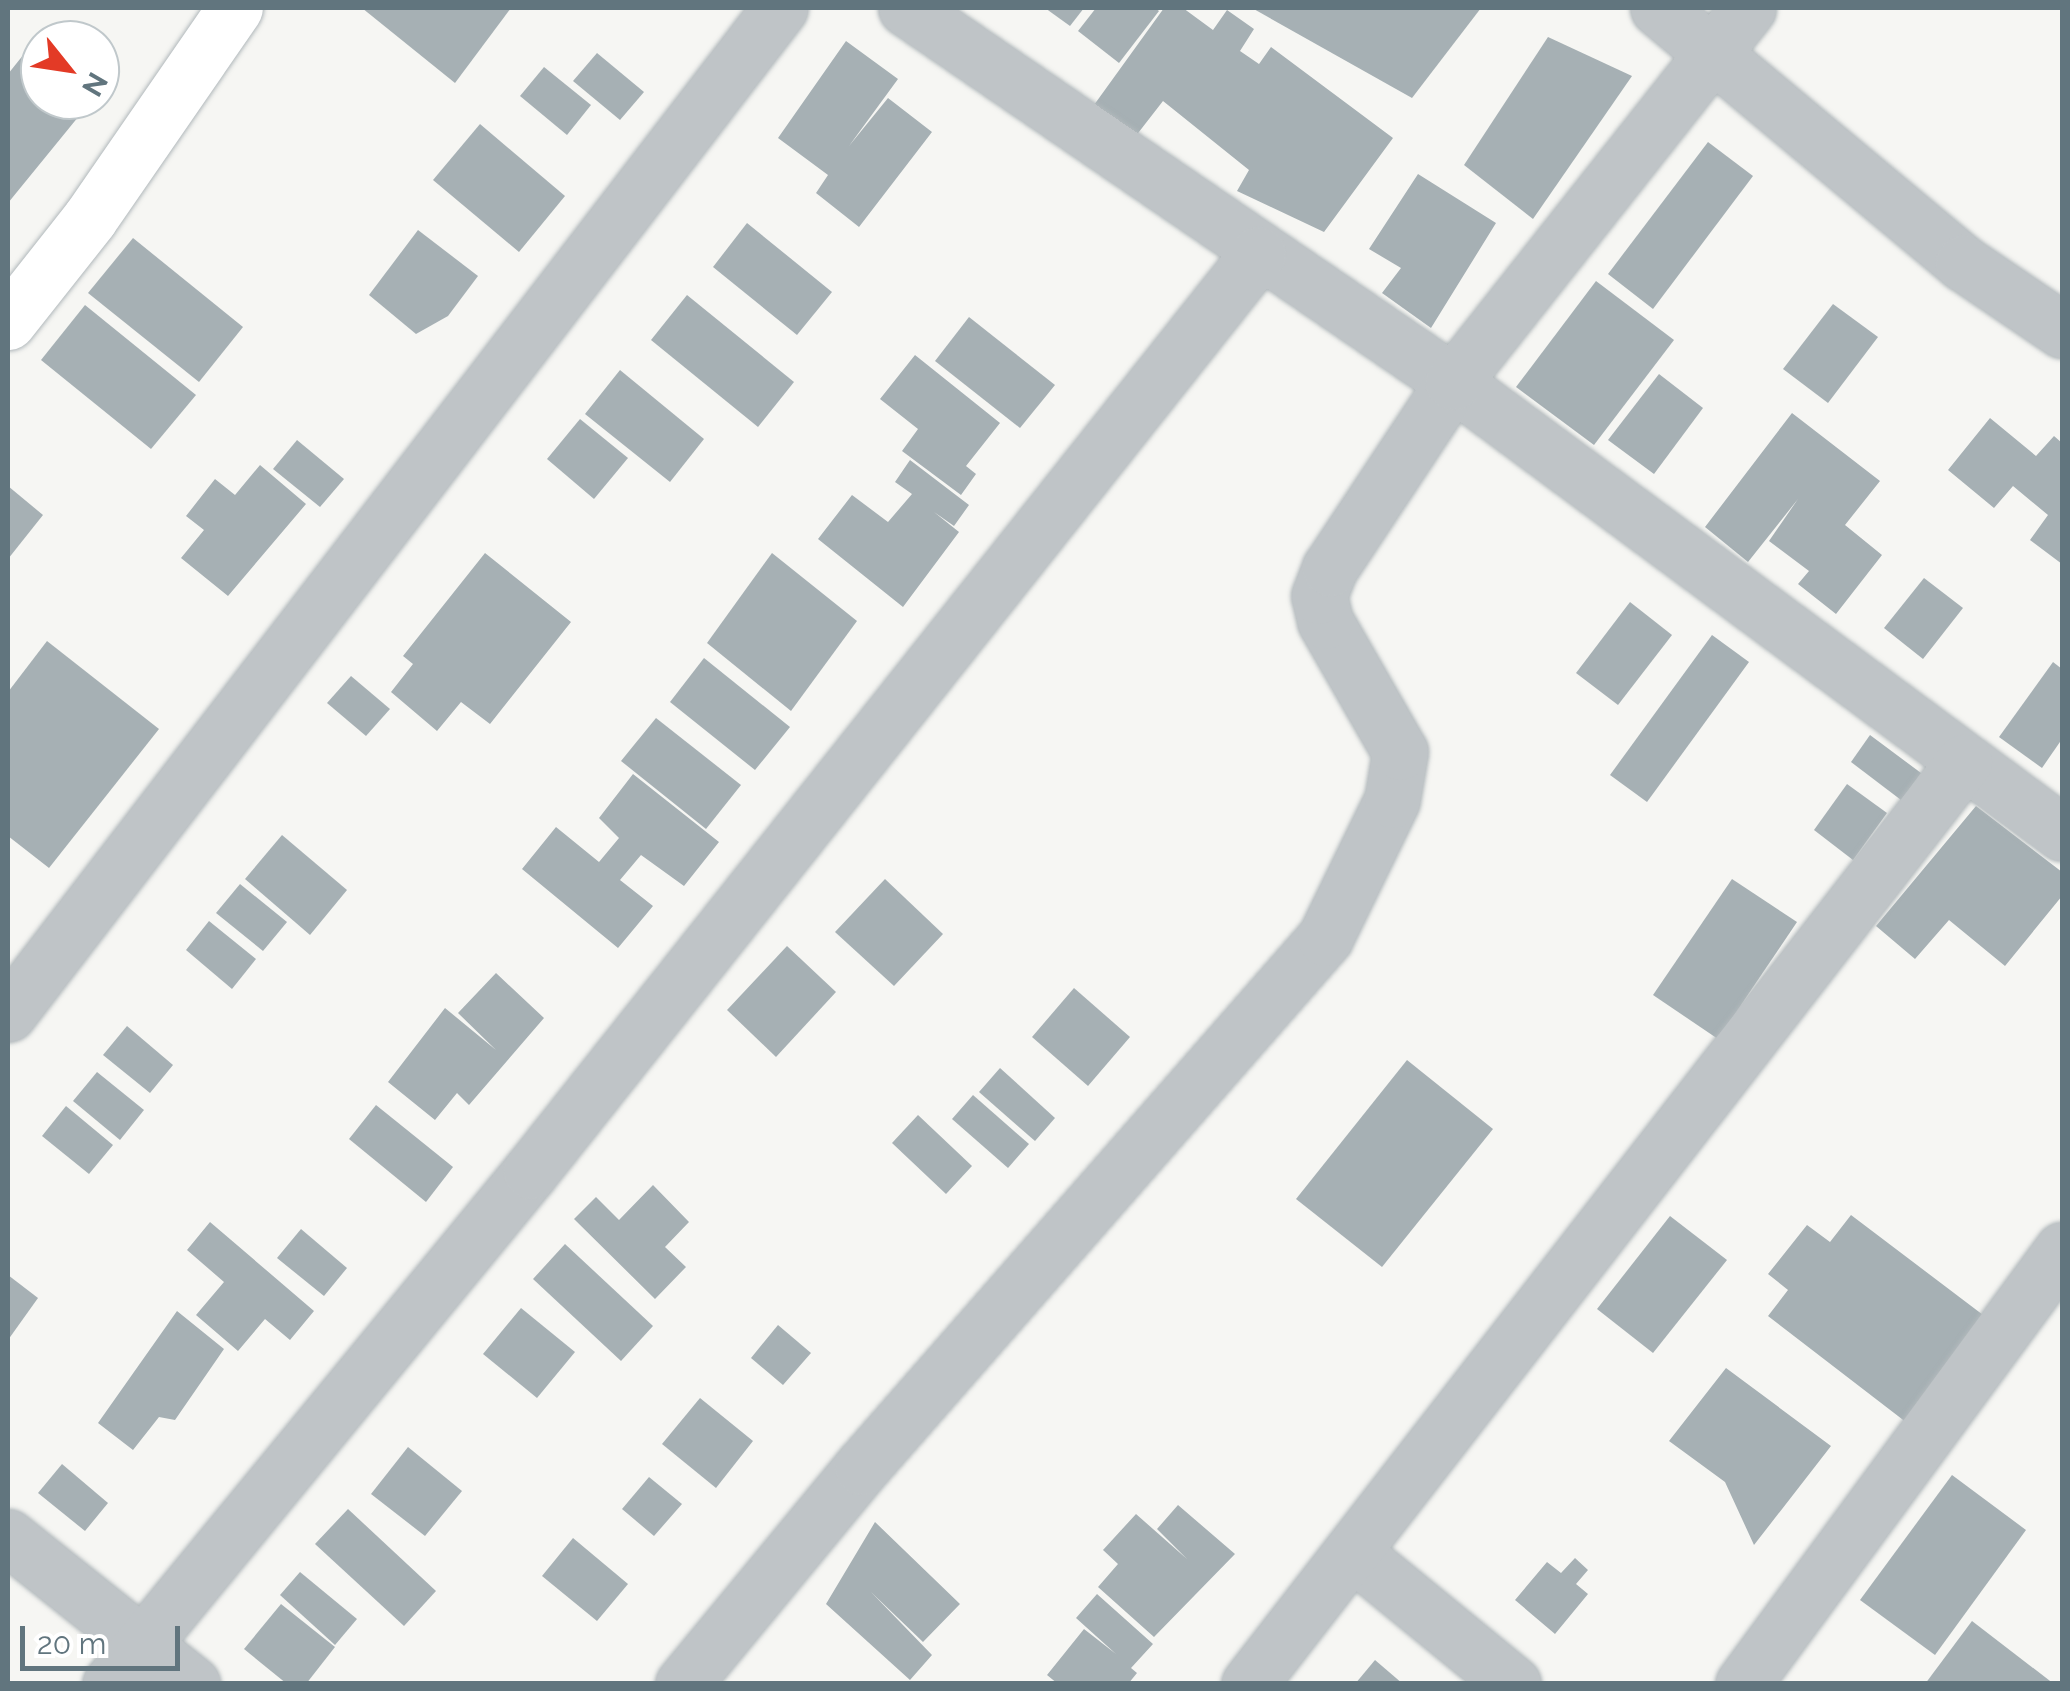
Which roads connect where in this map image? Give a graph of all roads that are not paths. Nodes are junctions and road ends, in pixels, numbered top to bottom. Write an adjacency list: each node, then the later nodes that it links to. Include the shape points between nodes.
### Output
1 (236, 8): 8 (street, via 90,218)
2 (780, 8): 13 (street)
3 (906, 8): 7 (street)
4 (1658, 8): 6 (street)
5 (1748, 8): 6 (street)
6 (1713, 48): 9 (street, via 1963,263); 10 (street)
7 (1258, 254): 10 (street); 17 (street, via 531,1171)
8 (8, 322)
9 (2062, 330)
10 (1453, 382): 11 (street); 19 (street, via 1330,568 1319,596 1325,621 1400,752 1392,800 1325,938 862,1467)
11 (1964, 762): 12 (street); 16 (street)
12 (2062, 833)
13 (8, 1014)
14 (2062, 1250): 22 (street)
15 (8, 1536): 17 (street)
16 (1352, 1552): 20 (street); 21 (street)
17 (126, 1664): 18 (street)
18 (192, 1684)
19 (683, 1684)
20 (1250, 1684)
21 (1514, 1684)
22 (1742, 1684)

